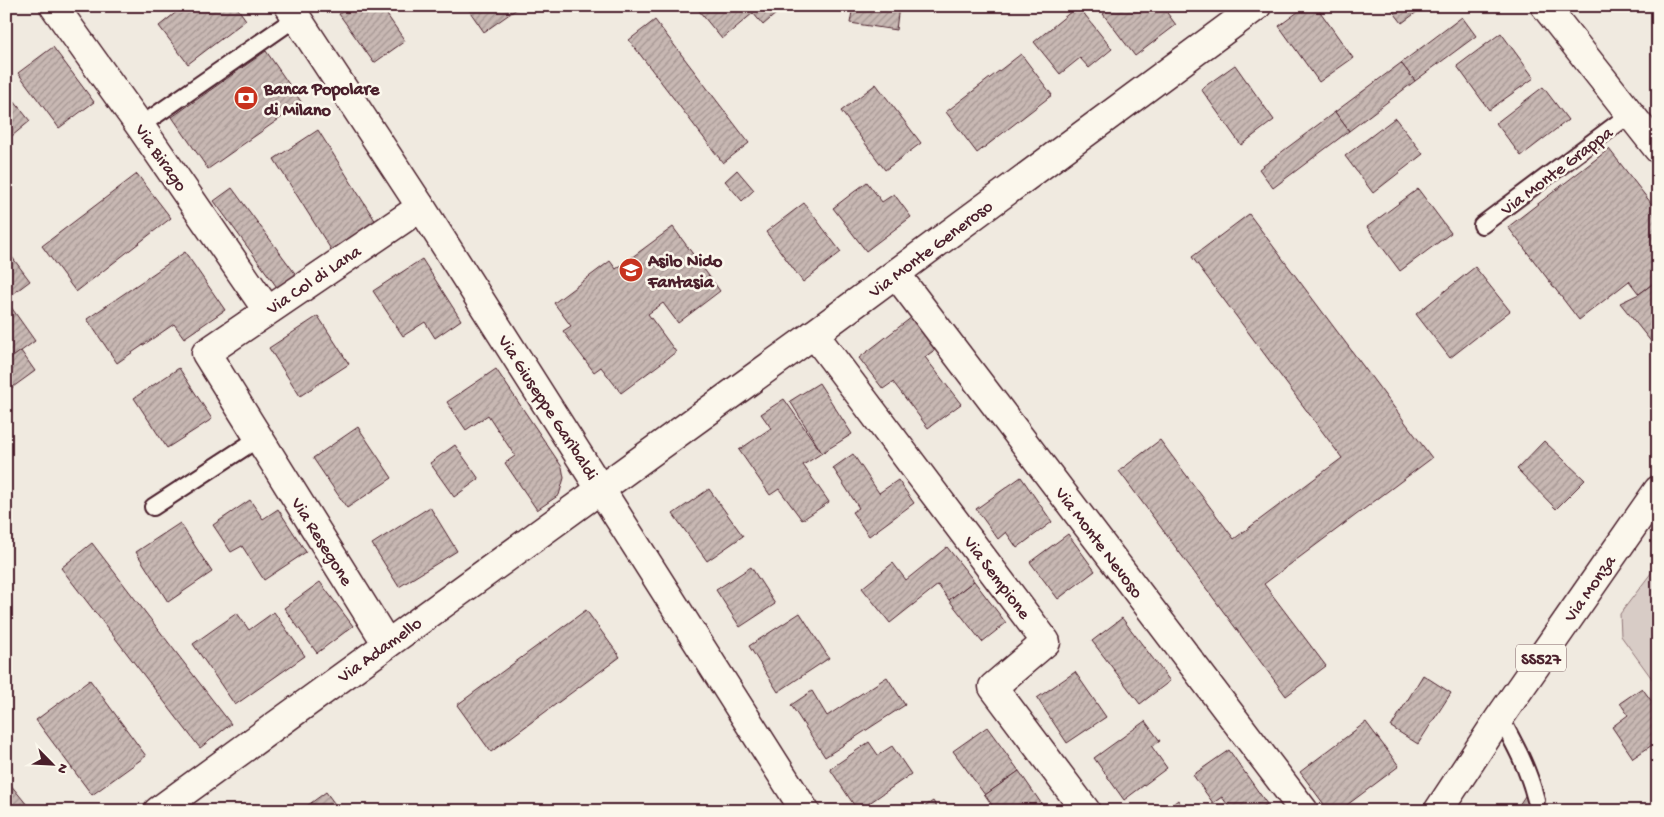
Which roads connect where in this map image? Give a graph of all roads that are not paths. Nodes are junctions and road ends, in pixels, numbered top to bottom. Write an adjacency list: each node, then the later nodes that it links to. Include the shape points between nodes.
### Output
1 (54, 6): 6 (street, Via Birago)
2 (1257, 6): 10 (street, Via Monte Generoso)
3 (1545, 6): 5 (street, Via Monte Grappa)
4 (293, 12): 6 (lane); 8 (street, Via Giuseppe Garibaldi)
5 (1630, 114): 7 (street, Via Monte Grappa); 9 (lane, Via Monte Grappa)
6 (140, 126): 11 (street, Via Birago)
7 (1658, 150)
8 (421, 207): 11 (street, Via Col di Lana); 15 (street, Via Giuseppe Garibaldi)
9 (1482, 225)
10 (896, 274): 12 (street, Via Monte Generoso); 24 (street, Via Monte Nevoso)
11 (267, 310): 13 (street, Via Col di Lana)
12 (814, 334): 15 (street, Via Monte Generoso); 23 (street, Via Sempione, via 1046,642 994,687)
13 (206, 353): 14 (street, Via Resegone)
14 (259, 438): 17 (lane); 18 (street, Via Resegone)
15 (601, 489): 18 (street, Via Adamello); 22 (street, Via Giuseppe Garibaldi)
16 (1654, 498): 19 (street, Via Monza / SS527)
17 (153, 507)
18 (387, 644): 21 (street, Via Adamello)
19 (1500, 717): 20 (lane, via 1526,768); 25 (street, Via Monza / SS527)
20 (1536, 800)
21 (158, 811)
22 (805, 811)
23 (1086, 811)
24 (1304, 811)
25 (1438, 811)

